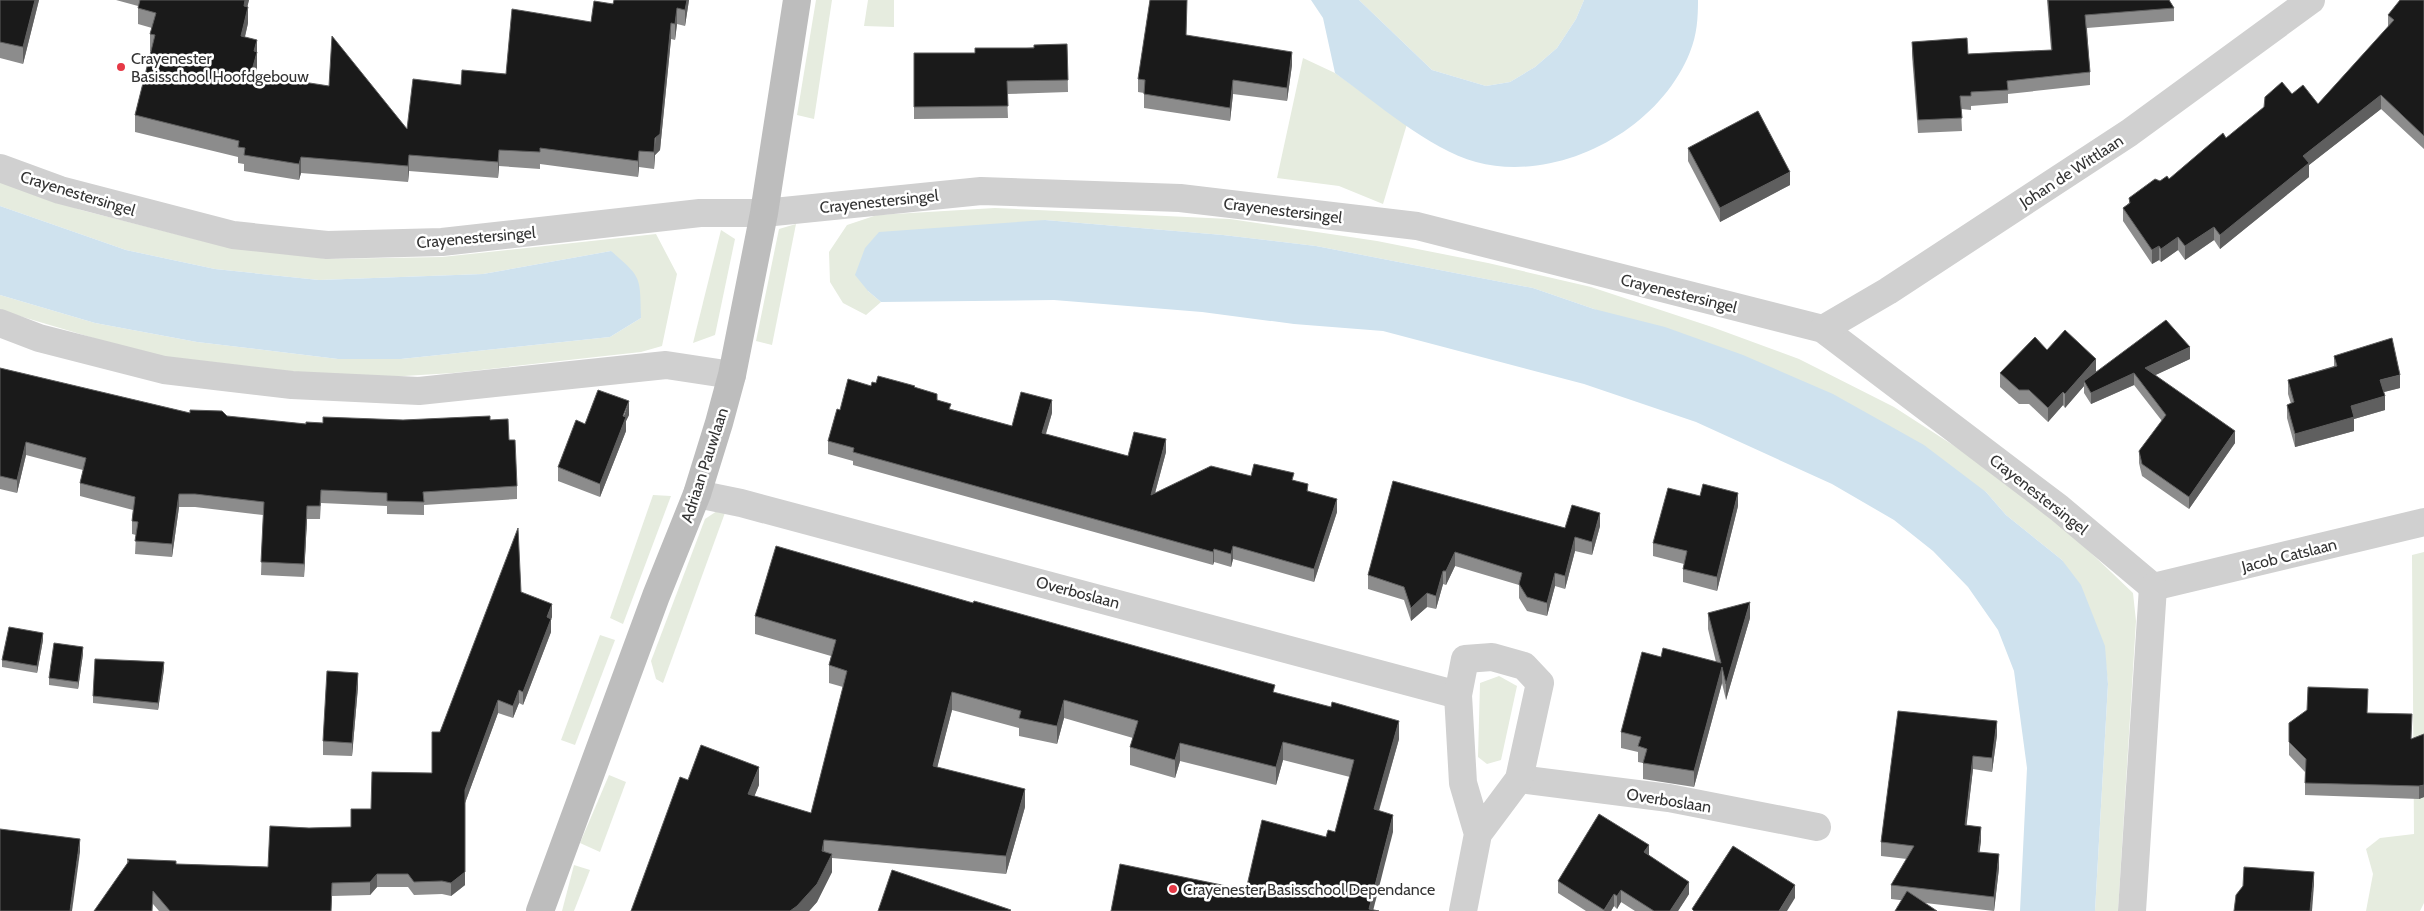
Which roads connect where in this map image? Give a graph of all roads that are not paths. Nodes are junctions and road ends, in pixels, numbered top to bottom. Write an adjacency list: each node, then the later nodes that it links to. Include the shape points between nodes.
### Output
1 (797, 0): 4 (street, Adriaan Pauwlaan)
2 (2311, 0): 6 (street, Johan de Wittlaan, via 2129,133)
3 (0, 168): 4 (street, Crayenestersingel, via 60,190 233,235 326,245 442,242 714,213)
4 (764, 213): 6 (street, Crayenestersingel, via 981,191 1180,198 1417,226); 7 (street, Adriaan Pauwlaan)
5 (0, 323): 7 (street, via 39,338 164,370 292,385 419,391 666,365)
6 (1824, 330): 10 (street, Crayenestersingel, via 2059,508)
7 (732, 375): 8 (street, Adriaan Pauwlaan)
8 (696, 494): 11 (street, Overboslaan, via 742,503); 15 (street, Adriaan Pauwlaan)
9 (2424, 522): 10 (street, Jacob Catslaan)
10 (2153, 588): 17 (street)
11 (1458, 695): 12 (street, via 1465,659 1492,657 1524,666 1540,683); 14 (street, via 1462,783)
12 (1519, 778): 13 (street, Overboslaan, via 1669,798); 14 (street)
13 (1817, 827)
14 (1478, 834): 16 (street)
15 (540, 911)
16 (1463, 911)
17 (2132, 911)

